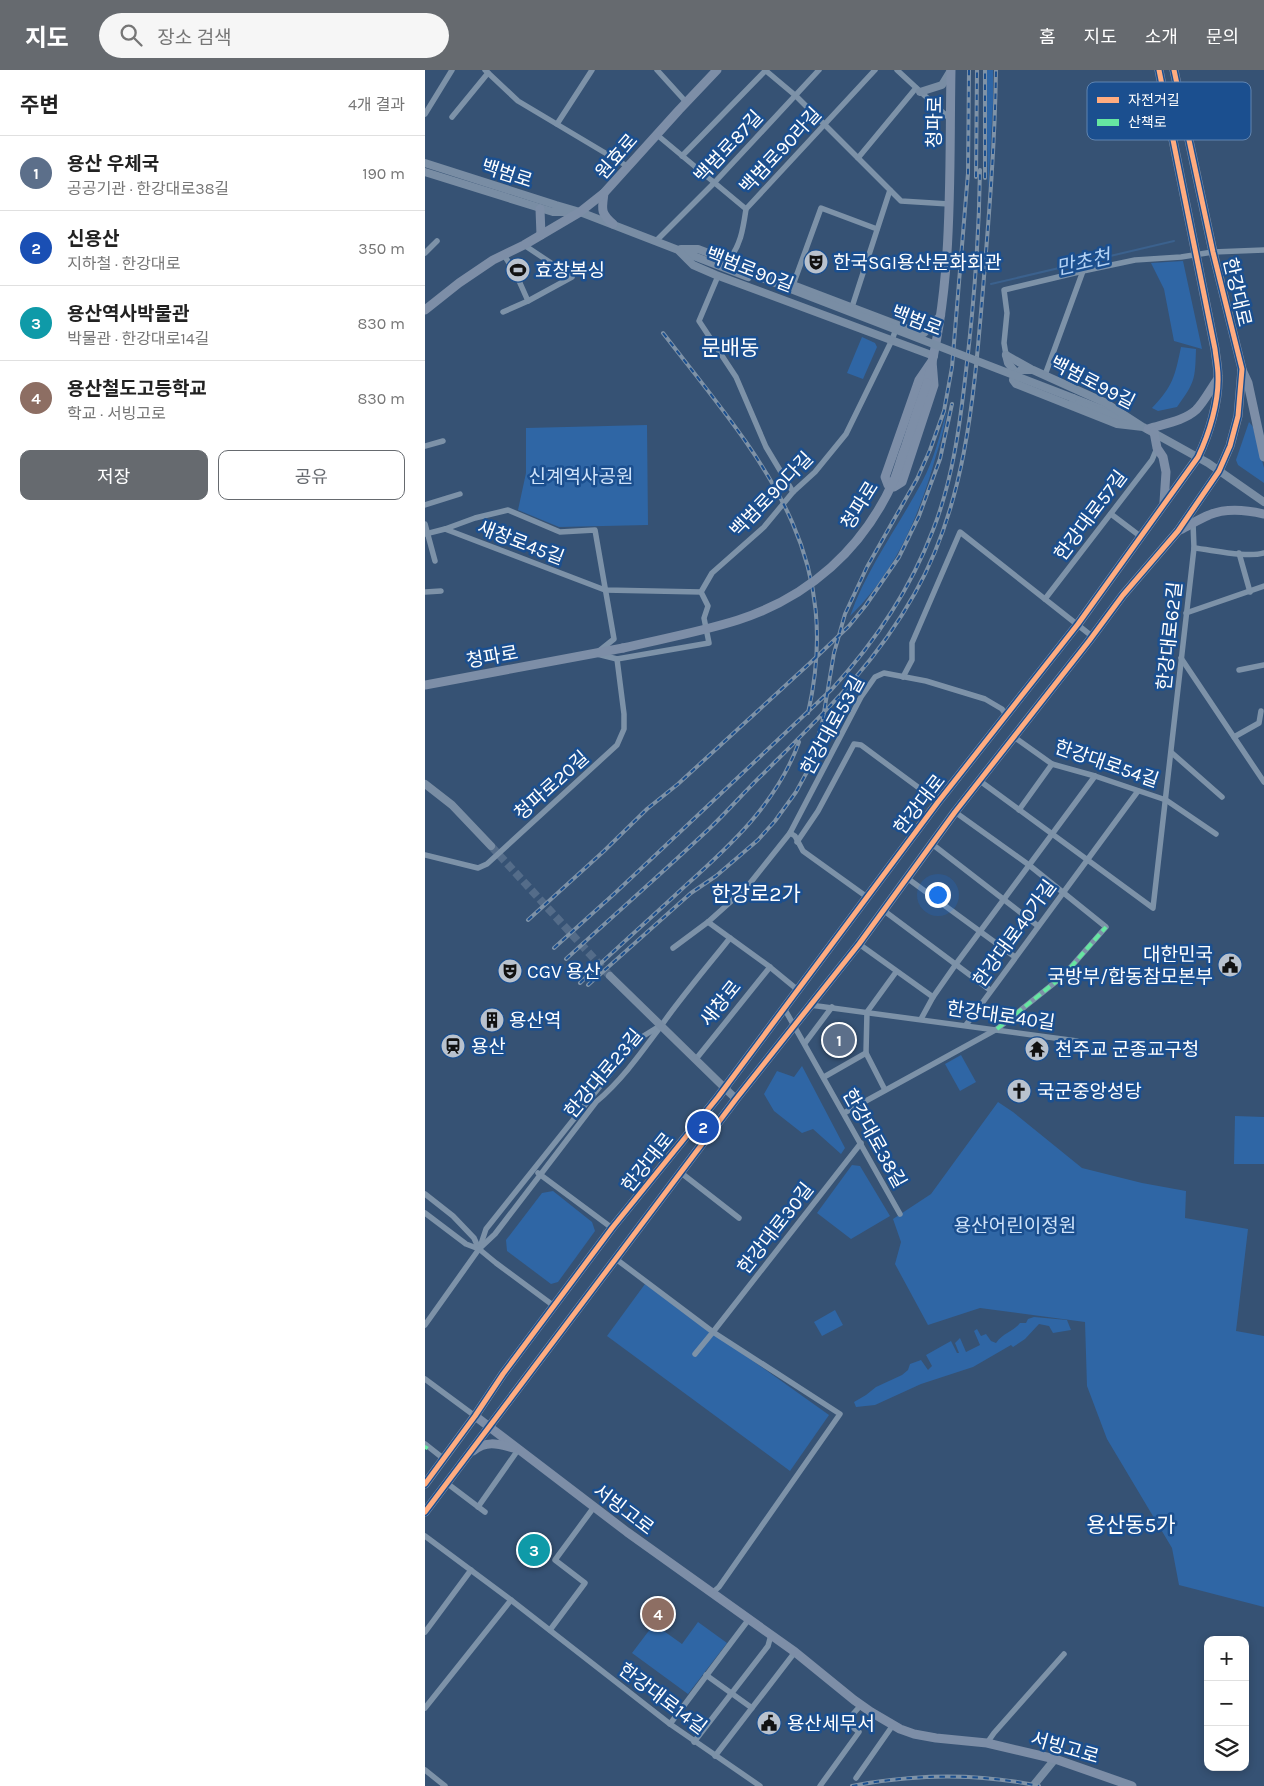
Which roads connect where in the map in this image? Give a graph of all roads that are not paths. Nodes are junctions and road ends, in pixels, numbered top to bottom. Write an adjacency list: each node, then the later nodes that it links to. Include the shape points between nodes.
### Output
1 (452, 70): 16 (street)
2 (592, 70): 19 (street)
3 (657, 70): 12 (street)
4 (667, 70): 12 (street)
5 (717, 70): 15 (main road, 원효로)
6 (766, 70): 14 (street); 24 (street)
7 (819, 70): 14 (street, 백범로87길)
8 (875, 70): 20 (street, 백범로90라길)
9 (897, 70): 13 (street)
10 (951, 70): 13 (main road, via 942,85); 18 (main road, 청파로)
11 (487, 71): 17 (street); 19 (street, via 518,101)
12 (662, 75): 15 (street)
13 (918, 90): 18 (street); 25 (street)
14 (796, 96): 20 (street); 29 (street, 백범로87길)
15 (686, 102): 21 (main road, 원효로)
16 (425, 114)
17 (452, 117)
18 (950, 119): 32 (main road, 청파로)
19 (557, 124): 27 (street)
20 (824, 124): 25 (street); 34 (street, 백범로90라길)
21 (656, 134): 24 (street); 27 (main road, 원효로)
22 (1173, 140): 46 (main road, 한강대로)
23 (1189, 140): 44 (main road, 한강대로)
24 (683, 156): 29 (street)
25 (858, 158): 30 (street)
26 (425, 163): 33 (main road, 백범로)
27 (627, 166): 31 (main road, 원효로)
28 (425, 172): 33 (main road, 백범로)
29 (714, 183): 34 (street); 39 (street, 백범로87길)
30 (890, 190): 32 (street, via 901,201); 37 (street)
31 (604, 194): 35 (main road, 원효로); 36 (main road, via 604,217)
32 (949, 204): 56 (main road, 청파로)
33 (537, 205): 35 (main road, 백범로); 38 (main road)
34 (745, 209): 48 (street, 백범로90라길, via 743,234 736,252)
35 (580, 212): 36 (main road, 백범로); 38 (main road, 원효로)
36 (613, 224): 39 (main road, 백범로)
37 (877, 229): 51 (street, via 821,208); 53 (street)
38 (541, 235): 41 (main road, 원효로)
39 (657, 240): 42 (main road, 백범로)
40 (437, 241): 45 (street)
41 (524, 245): 47 (main road, 원효로); 52 (street, via 572,276)
42 (677, 249): 48 (main road, 백범로90길, via 698,249); 50 (main road, 백범로90길, via 693,265); 67 (main road, 백범로, bridge)
43 (1264, 250): 44 (street)
44 (1213, 252): 46 (street); 62 (main road, 한강대로)
45 (425, 253)
46 (1196, 254): 49 (street, via 1181,258 1135,260); 65 (main road, 한강대로)
47 (504, 255): 52 (street); 54 (main road, 원효로, via 459,282)
48 (728, 261): 51 (main road, 백범로90길)
49 (1083, 272): 59 (street, via 1004,290 1007,314); 64 (street)
50 (718, 276): 58 (main road, 백범로90길); 74 (street, via 699,321 736,377 766,446)
51 (793, 285): 53 (main road, 백범로90길)
52 (528, 302): 55 (street)
53 (852, 308): 57 (main road, 백범로90길)
54 (425, 310)
55 (503, 312)
56 (941, 314): 57 (main road, 백범로90길, via 924,333); 60 (main road, 청파로)
57 (897, 325): 58 (street, 백범로90다길)
58 (892, 340): 60 (main road, 백범로90길); 74 (street, 백범로90다길, via 846,434 815,472)
59 (1005, 355): 61 (main road); 63 (main road)
60 (933, 359): 60 (main road, via 919,380 885,477 888,485 894,487 902,482 934,385); 101 (main road, 청파로, bridge, via 894,479 859,539 826,573 787,599 740,620)
61 (1033, 370): 63 (main road, 백범로99길); 64 (main road, 백범로99길)
62 (1242, 370): 72 (main road, via 1248,383); 73 (main road, 한강대로, via 1238,416)
63 (1016, 373): 66 (main road, 백범로99길, via 1013,377 1016,384)
64 (1049, 376): 66 (main road, via 1043,382); 67 (main road, 백범로99길, via 1106,403)
65 (1218, 378): 67 (main road, via 1195,411); 71 (main road, 한강대로, via 1207,439)
66 (1043, 395): 67 (main road, 백범로99길, via 1117,424)
67 (1148, 429): 70 (main road); 71 (main road, 백범로)
68 (443, 441): 69 (street)
69 (425, 446)
70 (1157, 448): 77 (main road, via 1166,472); 79 (street, 한강대로57길, via 1152,460)
71 (1198, 457): 73 (main road, 백범로); 77 (main road, 한강대로)
72 (1264, 457)
73 (1219, 471): 76 (main road, 백범로); 84 (main road, 한강대로)
74 (793, 492): 95 (street, 백범로90다길, via 764,527 712,573)
75 (460, 494): 78 (street)
76 (1264, 502)
77 (1164, 503): 86 (main road, 한강대로)
78 (425, 505)
79 (1111, 514): 86 (street); 97 (street, 한강대로57길)
80 (1264, 514): 81 (main road, via 1224,511)
81 (1193, 523): 84 (main road); 87 (street, 한강대로62길)
82 (425, 524): 85 (street)
83 (445, 529): 85 (street); 92 (street, 새창로45길); 92 (street, 청파로, via 508,510 560,532 595,530)
84 (1178, 531): 100 (main road, 한강대로, via 1123,595)
85 (426, 534): 90 (street)
86 (1140, 536): 99 (main road, 한강대로)
87 (1194, 548): 88 (street); 98 (street, 한강대로62길)
88 (1239, 553): 89 (street); 96 (street)
89 (1264, 553)
90 (435, 561)
91 (1264, 586): 96 (street)
92 (605, 590): 95 (street); 101 (street, 청파로, via 614,639)
93 (441, 591): 94 (street)
94 (425, 592)
95 (701, 592): 103 (street, via 707,606 704,618 709,643)
96 (1250, 592): 98 (street)
97 (1045, 599): 99 (street); 106 (street, via 960,532 912,643 912,660)
98 (1186, 614): 102 (street, 한강대로62길)
99 (1078, 624): 100 (street); 109 (main road, 한강대로)
100 (1093, 637): 110 (main road, 한강대로)
101 (595, 654): 103 (street); 107 (main road, 청파로)
102 (1181, 658): 111 (street); 112 (street, 한강대로62길)
103 (617, 659): 130 (street, 청파로20길, via 624,729 617,745 487,864 478,868)
104 (1264, 665): 105 (street)
105 (1239, 670)
106 (903, 677): 109 (street, 한강대로53길, via 985,699); 124 (street, 한강대로53길, via 885,673 875,677)
107 (425, 685)
108 (1261, 711): 111 (street, via 1259,723)
109 (1007, 714): 121 (main road, 한강대로)
110 (1014, 737): 113 (street, 한강대로54길); 115 (main road, 한강대로)
111 (1234, 737): 116 (street)
112 (1172, 753): 119 (street); 120 (street, 한강대로62길)
113 (1052, 764): 114 (street, 한강대로54길); 122 (street)
114 (1095, 776): 118 (street, 한강대로54길); 125 (street, 한강대로40길)
115 (980, 781): 122 (street); 123 (main road, 한강대로)
116 (1264, 782)
117 (425, 784): 129 (main road, via 452,804)
118 (1138, 791): 120 (street, 한강대로54길); 131 (street, 한강대로40가길)
119 (1221, 797)
120 (1166, 800): 126 (street); 131 (street, 한강대로62길, via 1153,908)
121 (938, 802): 127 (street, via 861,745 854,744 818,811); 135 (main road, 한강대로)
122 (1019, 810): 125 (street)
123 (955, 812): 128 (main road, 한강대로); 132 (street)
124 (790, 832): 127 (street); 138 (street, 한강대로53길, via 747,887)
125 (1053, 834): 131 (street); 132 (street, 한강대로40길)
126 (1216, 834)
127 (797, 842): 135 (street, via 803,851)
128 (933, 844): 133 (main road, 한강대로); 136 (street)
129 (491, 846)
130 (425, 855)
131 (1087, 860): 134 (street, 한강대로40가길)
132 (1029, 865): 134 (street); 136 (street, 한강대로40길)
133 (907, 878): 137 (main road, 한강대로); 140 (street)
134 (1063, 892): 139 (street, 한강대로40가길); 160 (street, via 1106,926 1063,976)
135 (867, 898): 149 (main road, 한강대로)
136 (1003, 900): 139 (street); 140 (street, 한강대로40길)
137 (883, 910): 142 (main road, 한강대로); 145 (street)
138 (708, 922): 141 (street); 143 (street, 한강대로53길)
139 (1038, 926): 144 (street, 한강대로40가길)
140 (980, 932): 144 (street); 145 (street, 한강대로40길)
141 (730, 938): 146 (street); 159 (street, 새창로)
142 (859, 944): 147 (street); 152 (main road, 한강대로)
143 (673, 948)
144 (1015, 957): 150 (street, 한강대로40가길)
145 (955, 964): 150 (street); 151 (street, 한강대로40길)
146 (770, 967): 149 (street); 164 (street, 새창로)
147 (896, 972): 151 (street); 155 (street)
148 (610, 976): 159 (main road)
149 (798, 990): 154 (main road, 한강대로)
150 (990, 990): 158 (street, 한강대로40가길)
151 (933, 997): 156 (street, 한강대로40길)
152 (810, 1004): 153 (street, 한강대로40길); 157 (main road, 한강대로)
153 (832, 1007): 155 (street, 한강대로40길); 162 (street)
154 (784, 1008): 157 (street, 한강대로38길); 166 (main road, 한강대로)
155 (867, 1012): 156 (street, 한강대로40길); 163 (street)
156 (921, 1019): 158 (street, 한강대로40길)
157 (794, 1024): 162 (street, 한강대로38길); 168 (main road, 한강대로)
158 (966, 1025): 160 (street, 한강대로40길)
159 (661, 1026): 164 (main road); 171 (street, 한강대로23길, via 637,1040); 173 (street, 한강대로23길, via 615,1086 596,1102)
160 (997, 1029): 161 (street, 한강대로40길); 167 (street)
161 (1077, 1041)
162 (805, 1043): 165 (street, 한강대로38길)
163 (866, 1053): 165 (street, 한강대로38길); 167 (street)
164 (696, 1060): 166 (main road)
165 (824, 1077): 169 (street, 한강대로38길)
166 (725, 1088): 168 (main road); 178 (main road, 한강대로)
167 (885, 1090): 169 (street)
168 (736, 1099): 172 (main road, 한강대로)
169 (844, 1113): 170 (street, 한강대로38길)
170 (861, 1143): 176 (street, 한강대로38길); 183 (street, 한강대로30길)
171 (534, 1170): 173 (street); 179 (street, 한강대로23길, via 486,1229)
172 (680, 1172): 177 (street); 180 (main road, 한강대로)
173 (541, 1175): 178 (street); 179 (street, 한강대로23길, via 495,1234)
174 (425, 1194): 179 (street, via 453,1216 474,1238)
175 (425, 1213): 179 (street, via 466,1244)
176 (900, 1214)
177 (739, 1218)
178 (612, 1228): 181 (main road, 한강대로)
179 (479, 1249): 181 (street); 182 (street, 한강대로23길)
180 (616, 1259): 183 (street); 187 (main road, 한강대로)
181 (553, 1306): 186 (main road, 한강대로)
182 (425, 1325)
183 (713, 1332): 184 (street, 한강대로30길); 200 (street, via 840,1414)
184 (695, 1354)
185 (425, 1379): 186 (street)
186 (475, 1416): 187 (main road, 서빙고로); 191 (main road, 한강대로)
187 (489, 1426): 189 (main road, 서빙고로); 190 (main road, 한강대로)
188 (426, 1446): 191 (street)
189 (517, 1449): 190 (main road, via 491,1443 478,1447); 194 (main road, 서빙고로); 195 (street)
190 (466, 1458): 193 (main road, 한강대로)
191 (444, 1459): 192 (main road, 한강대로)
192 (425, 1484)
193 (448, 1484): 195 (street); 196 (main road, 한강대로)
194 (594, 1506): 200 (main road, 서빙고로); 203 (street, via 555,1560 585,1583)
195 (478, 1507): 197 (street)
196 (425, 1512)
197 (485, 1512)
198 (425, 1536): 199 (street, 한강대로14길)
199 (471, 1570): 201 (street, 한강대로14길); 204 (street)
200 (712, 1593): 202 (main road, 서빙고로)
201 (511, 1600): 203 (street, 한강대로14길); 211 (street)
202 (749, 1619): 205 (main road, 서빙고로); 208 (street)
203 (550, 1630): 215 (street, 한강대로14길)
204 (425, 1632)
205 (771, 1635): 206 (main road, 서빙고로); 209 (street, via 767,1646)
206 (795, 1652): 212 (main road, 서빙고로); 214 (street)
207 (1064, 1654): 218 (street, 서빙고로)
208 (706, 1675): 209 (street); 215 (street)
209 (731, 1693): 214 (street); 217 (street)
210 (425, 1696): 211 (street)
211 (431, 1701): 213 (street)
212 (861, 1705): 216 (main road, 서빙고로); 225 (street, via 846,1722 859,1732)
213 (425, 1708)
214 (752, 1708): 219 (street)
215 (670, 1724): 217 (street, 한강대로14길)
216 (893, 1725): 218 (main road, 서빙고로, via 914,1734); 222 (street)
217 (694, 1742): 219 (street, 한강대로14길)
218 (987, 1743): 220 (main road, 서빙고로)
219 (715, 1756): 224 (street, 한강대로14길)
220 (1055, 1759): 226 (main road); 227 (main road, 서빙고로)
221 (425, 1770): 223 (street)
222 (856, 1778)
223 (445, 1786)
224 (760, 1786)
225 (820, 1786)
226 (1033, 1786)
227 (1132, 1786)

